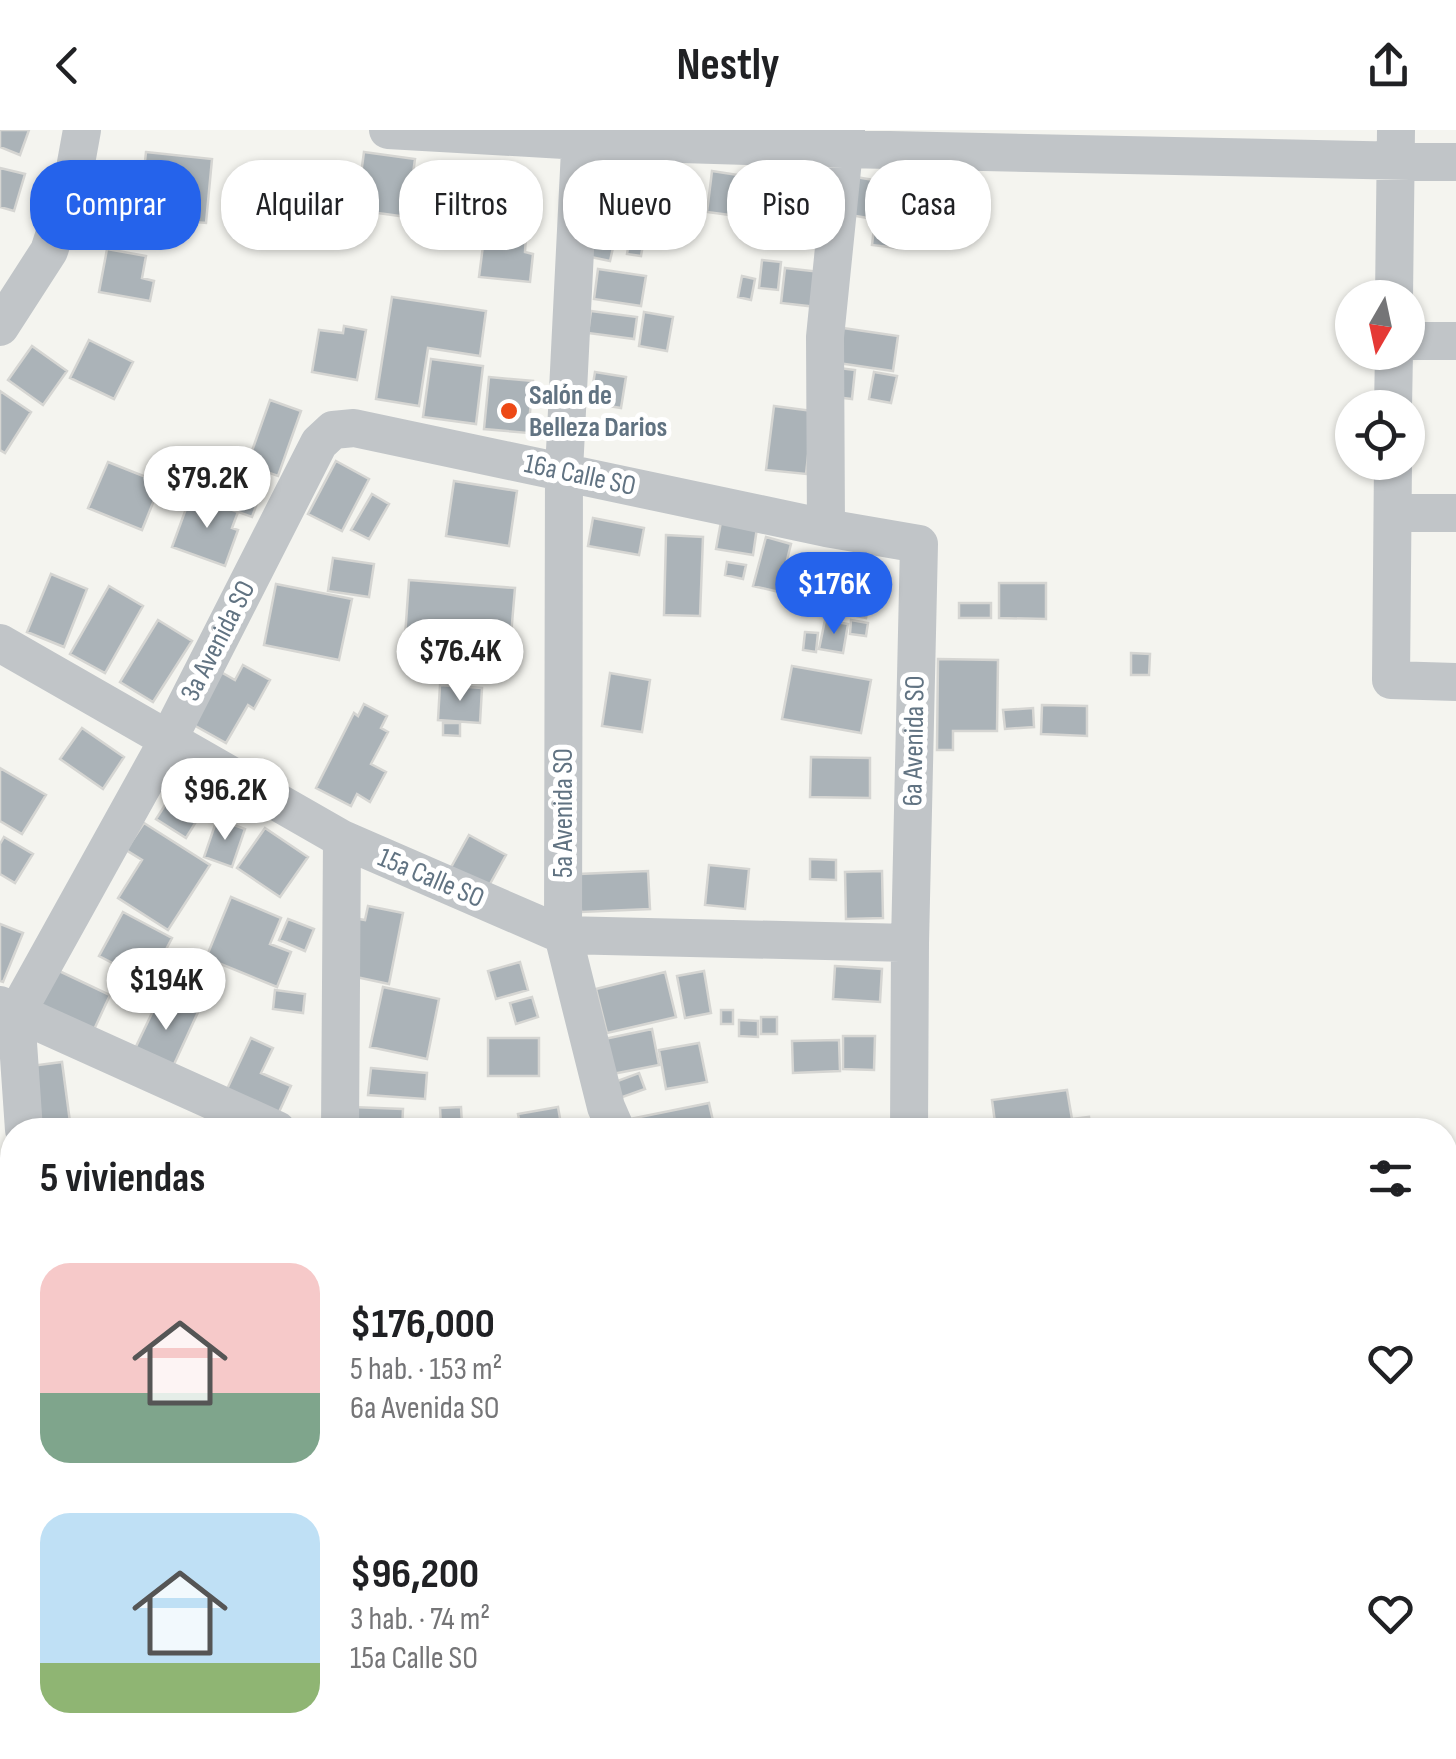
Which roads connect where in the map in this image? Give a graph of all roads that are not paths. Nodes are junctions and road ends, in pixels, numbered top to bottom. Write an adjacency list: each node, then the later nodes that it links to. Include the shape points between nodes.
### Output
1 (82, 130): 8 (street, via 49,251)
2 (388, 130): 3 (street)
3 (581, 136): 4 (street); 12 (street, 5a Avenida SO)
4 (844, 140): 5 (street); 16 (street, via 824,337)
5 (1396, 146): 6 (street); 7 (street)
6 (1456, 162)
7 (1394, 280)
8 (0, 327)
9 (1425, 341): 10 (street)
10 (1456, 341)
11 (332, 430): 12 (street, 16a Calle SO, via 354,428); 19 (street, 3a Avenida SO)
12 (564, 471): 16 (street, 16a Calle SO); 21 (street, 5a Avenida SO)
13 (1393, 480): 14 (street)
14 (1393, 513): 15 (street); 18 (street, via 1391,680)
15 (1456, 513)
16 (826, 528): 22 (street, 6a Avenida SO, via 919,544)
17 (0, 643): 19 (street, 15a Calle SO)
18 (1456, 682)
19 (168, 740): 20 (street, 15a Calle SO); 23 (street, 3a Avenida SO)
20 (342, 839): 21 (street, 15a Calle SO); 26 (street)
21 (562, 935): 22 (street, 15a Calle SO); 27 (street, 5a Avenida SO)
22 (910, 943): 28 (street, 6a Avenida SO)
23 (8, 1009): 24 (street); 25 (street)
24 (22, 1118)
25 (250, 1118)
26 (340, 1118)
27 (611, 1118)
28 (908, 1118)

